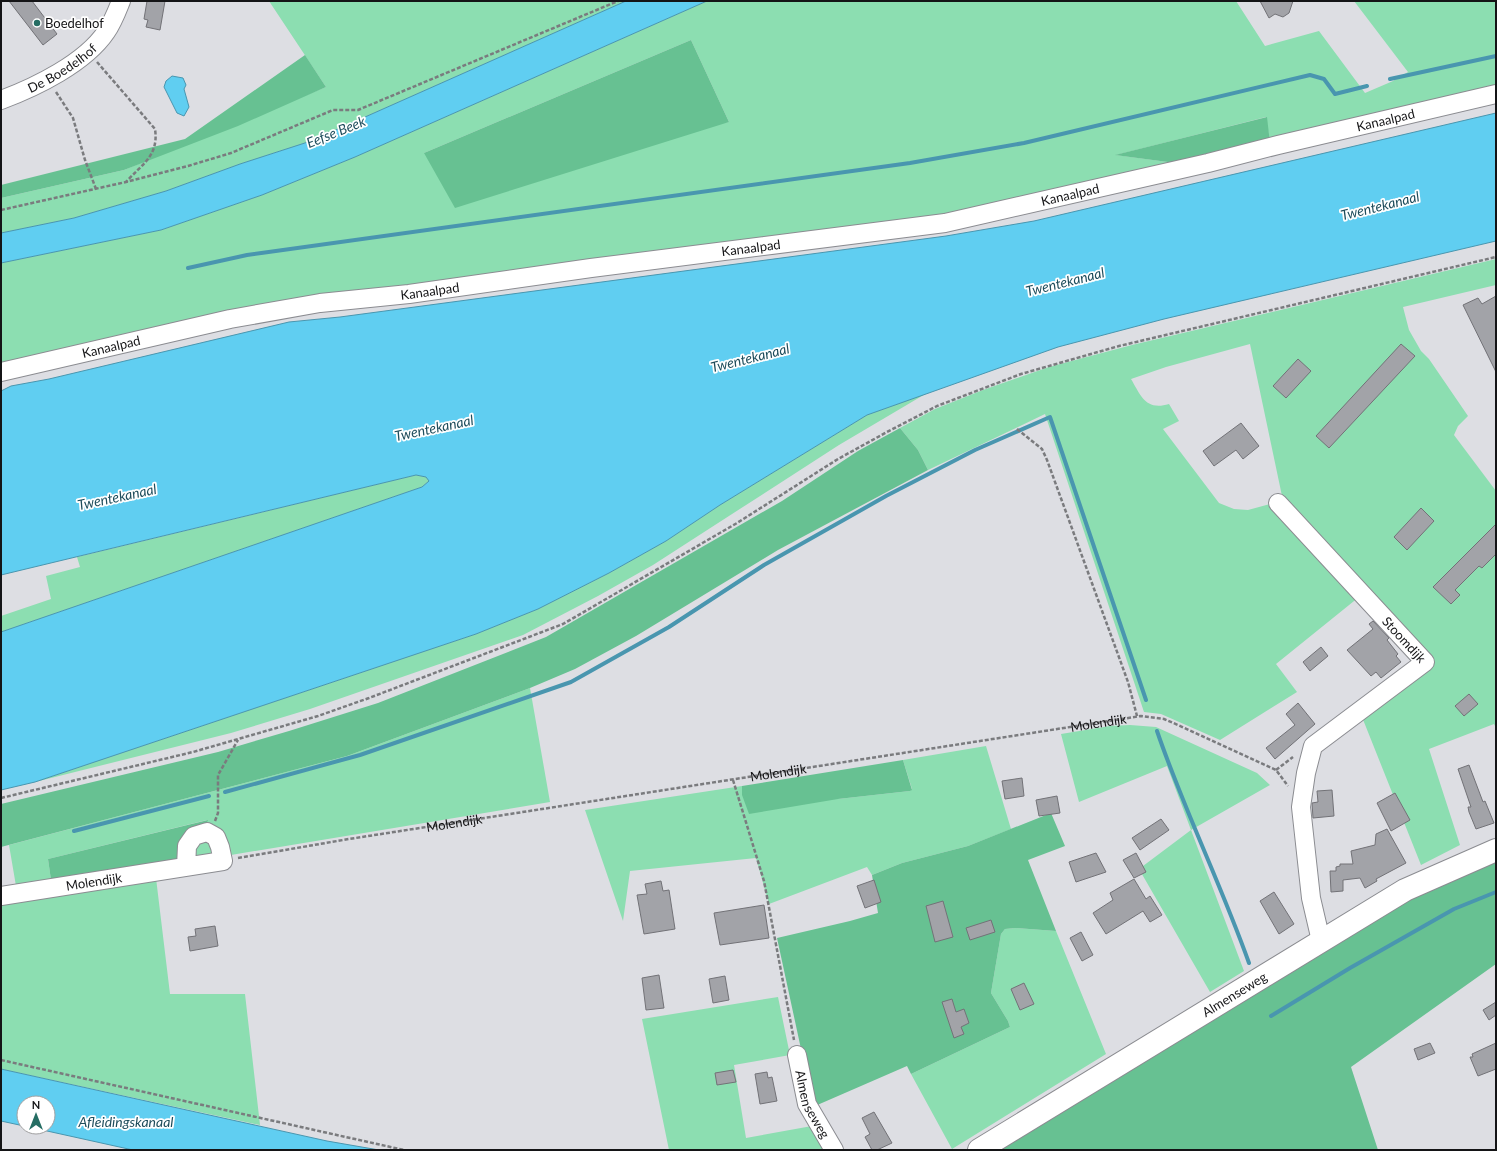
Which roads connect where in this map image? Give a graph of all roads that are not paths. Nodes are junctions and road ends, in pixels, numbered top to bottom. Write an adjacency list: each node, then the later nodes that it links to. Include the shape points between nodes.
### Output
1 (121, 1): 3 (street, De Boedelhof, via 106,32 90,50 31,88)
2 (1496, 94): 5 (street, Kanaalpad)
3 (1, 100)
4 (1496, 105): 5 (street, via 1219,170)
5 (1208, 163): 6 (street, Kanaalpad, via 945,222 409,294 320,303 222,320)
6 (1, 372)
7 (1278, 503): 11 (street, Stoomdijk, via 1425,662 1313,746 1301,807 1308,876)
8 (1496, 850): 11 (main road, Almenseweg, via 1405,890)
9 (186, 867): 9 (street, Molendijk, via 223,861 218,841 212,834 198,834 190,840 187,846); 10 (street, Molendijk)
10 (1, 896)
11 (1321, 941): 14 (main road, Almenseweg)
12 (797, 1055): 13 (street, Almenseweg, via 807,1104)
13 (834, 1150)
14 (979, 1150)

